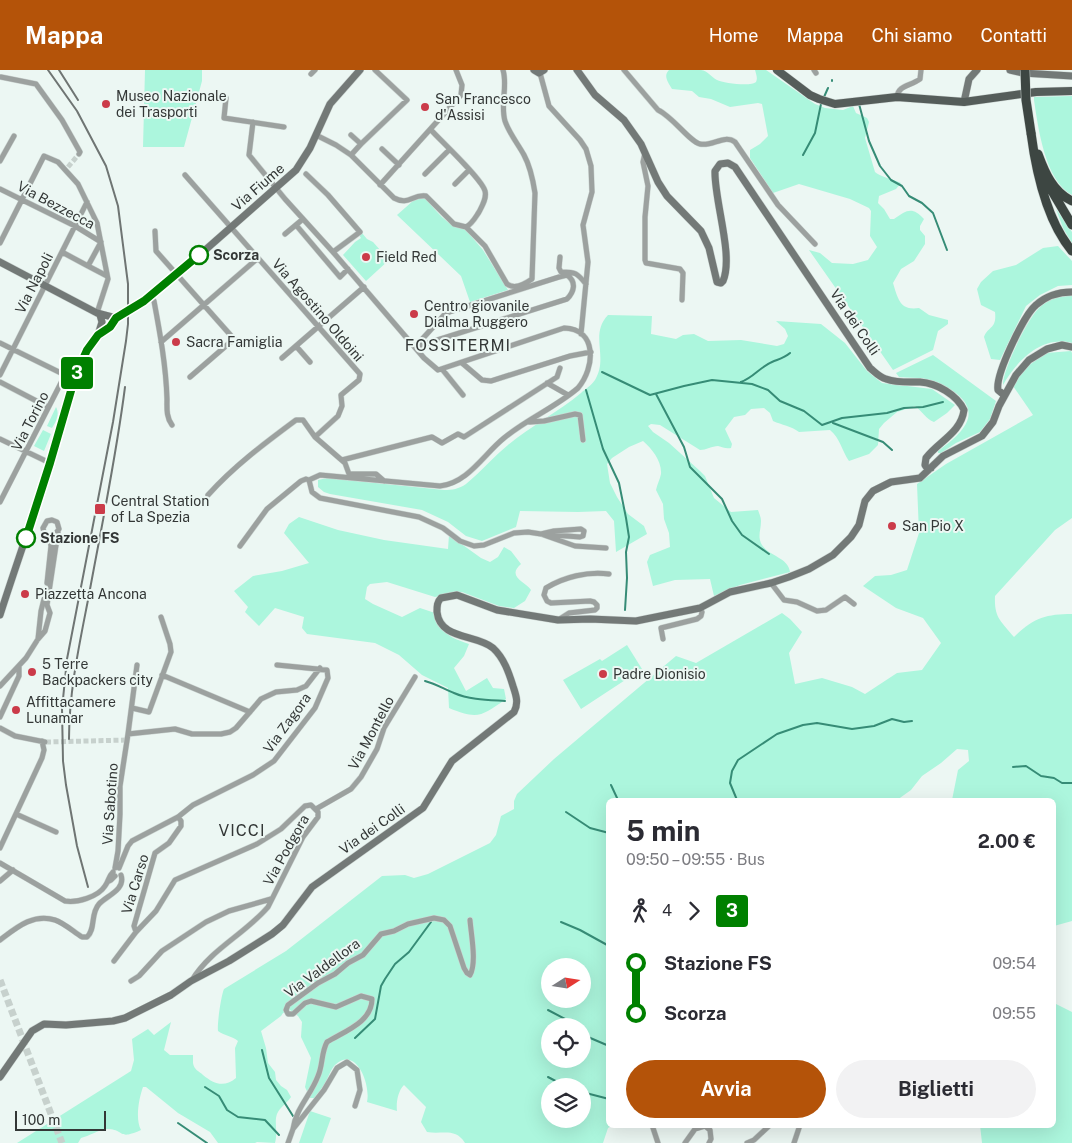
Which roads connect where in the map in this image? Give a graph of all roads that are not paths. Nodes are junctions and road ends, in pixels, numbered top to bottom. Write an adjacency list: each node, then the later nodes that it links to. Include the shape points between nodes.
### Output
1 (360, 70): 26 (street, Via Fiume, via 330,104)
2 (375, 70): 27 (street, via 407,100)
3 (456, 70): 22 (street, via 462,85 461,95)
4 (503, 70): 50 (street, via 504,119 525,156 535,193 533,276 530,280 510,287 485,246)
5 (577, 70): 30 (street, Via dei Colli, via 595,94 624,120)
6 (624, 70): 56 (street, via 658,110 666,113 695,141 702,144 725,139 734,142 778,205)
7 (777, 70): 17 (main road, via 827,102 842,104)
8 (921, 70): 17 (street, via 920,79 901,88)
9 (977, 70): 19 (street, via 969,79)
10 (1010, 70): 13 (street)
11 (1025, 70): 23 (highway, bridge)
12 (539, 71): 67 (street, via 549,106 580,140 590,157 593,185 583,225 588,262)
13 (1044, 72): 14 (street)
14 (1072, 76)
15 (1, 77): 31 (street, via 36,84 62,120)
16 (1072, 91): 19 (main road, via 1036,92)
17 (897, 97): 19 (main road)
18 (226, 98): 20 (street, via 224,118)
19 (964, 102)
20 (253, 122): 21 (street); 42 (street, via 249,155)
21 (284, 127)
22 (430, 130): 29 (street); 34 (street)
23 (1030, 133): 44 (highway, via 1052,184); 48 (highway, via 1038,164); 57 (highway, via 1050,211)
24 (351, 135): 27 (street)
25 (14, 136): 33 (street)
26 (316, 136): 32 (street); 42 (street, Via Fiume, via 299,167)
27 (362, 144): 32 (street)
28 (382, 150): 34 (street)
29 (449, 150): 35 (street); 37 (street)
30 (645, 153): 72 (street, Via dei Colli, via 643,162 648,186 645,260 646,263 680,269 684,273); 107 (street, Via dei Colli, via 667,196 688,215 704,236 717,282 723,281 726,269 715,170 720,164 728,163 735,167 870,368 886,379 932,384 957,400 964,410 963,420 926,458 925,465)
31 (79, 154)
32 (350, 156): 40 (street)
33 (0, 161)
34 (399, 165): 40 (street)
35 (469, 170): 39 (street); 50 (street, via 482,184 485,198 474,220)
36 (306, 174): 59 (street, via 360,232)
37 (425, 174)
38 (185, 175): 51 (street, Via Agostino Oldoini)
39 (454, 184)
40 (380, 185): 50 (street, via 401,202 426,196 454,224)
41 (0, 188): 43 (street, Via Bezzecca)
42 (276, 188): 46 (street); 51 (street, Via Fiume)
43 (22, 199): 45 (street, via 44,156 67,168); 49 (street, Via Bezzecca); 55 (street)
44 (1072, 201)
45 (87, 202): 49 (street, Via Napoli); 54 (street, via 97,223)
46 (303, 219): 47 (street); 59 (street)
47 (296, 225): 53 (street); 64 (street, via 340,277)
48 (1072, 225)
49 (75, 226): 54 (street, Via Bezzecca); 58 (street, Via Napoli)
50 (466, 227)
51 (230, 228): 61 (street, Via Agostino Oldoini); 65 (street, Via Fiume)
52 (155, 231): 65 (street, via 156,251)
53 (285, 234)
54 (100, 242): 63 (street); 66 (street)
55 (0, 243)
56 (815, 244)
57 (1072, 251)
58 (62, 252): 63 (street); 68 (street, Via Napoli)
59 (333, 252): 64 (street)
60 (560, 257): 67 (street, via 561,272 578,274)
61 (258, 258): 74 (street); 76 (street, Via Agostino Oldoini)
62 (0, 262): 68 (street)
63 (88, 266): 66 (street)
64 (348, 270): 69 (street)
65 (178, 274): 71 (street, Via Fiume); 74 (street)
66 (107, 276): 75 (street)
67 (586, 284): 77 (street)
68 (45, 286): 75 (street); 84 (street, Via Napoli)
69 (364, 287): 76 (street); 82 (street)
70 (1072, 292): 97 (street, via 1051,296 1028,314 997,381 998,390)
71 (151, 295): 73 (street, Via Fiume); 79 (street)
72 (682, 300)
73 (144, 301)
74 (204, 304): 79 (street); 92 (street, via 234,339)
75 (98, 314): 78 (street, via 102,322); 78 (street, via 116,318)
76 (317, 327): 81 (street); 101 (street, Via Agostino Oldoini, via 360,375 359,380 342,394 339,414)
77 (582, 334): 85 (street); 88 (street, via 564,328)
78 (98, 335): 106 (street, via 75,377)
79 (161, 342): 100 (street, via 168,419)
80 (0, 343): 84 (street)
81 (296, 346): 86 (street); 87 (street)
82 (415, 347): 82 (street, via 449,312 559,277 571,277 574,291 567,299); 90 (street, via 438,370)
83 (1072, 347): 97 (street, via 1052,348 1029,360)
84 (13, 349): 91 (street, Via Napoli); 98 (street, Via Torino, via 65,375)
85 (591, 352): 88 (street, via 491,381 482,380); 96 (street, via 591,363 584,379)
86 (282, 358)
87 (310, 362)
88 (462, 363): 90 (street)
89 (560, 368): 94 (street, via 557,377)
90 (442, 369): 95 (street)
91 (0, 375)
92 (190, 378)
93 (0, 382): 98 (street)
94 (548, 383): 96 (street); 105 (street, via 464,437 458,434 442,443 432,437)
95 (463, 395)
96 (568, 395): 99 (street)
97 (1004, 395): 107 (street, via 993,422 982,436 943,456)
98 (48, 407): 104 (street, Via Torino)
99 (529, 422): 103 (street, via 580,415); 109 (street, via 504,438 455,483 440,486)
100 (172, 425)
101 (315, 437): 105 (street); 110 (street, via 302,419 296,420 240,462)
102 (0, 439): 104 (street)
103 (583, 440)
104 (26, 452): 106 (street); 111 (street, Via Torino)
105 (342, 460): 109 (street, via 349,474 376,474)
106 (50, 463): 119 (street)
107 (932, 468): 118 (street, Via dei Colli, via 920,478 891,482 872,491 859,525 833,555 809,569)
108 (310, 480): 109 (street, via 320,475); 113 (street, via 312,492 320,498 419,518 474,546 514,533); 115 (street, via 302,481 267,509)
109 (385, 481)
110 (208, 495)
111 (0, 502)
112 (58, 532): 114 (street); 114 (street, via 57,522 47,521 43,531); 121 (street)
113 (541, 534): 113 (street, via 580,538 584,531 581,528); 116 (street, via 575,546)
114 (49, 536): 121 (street, via 51,546)
115 (240, 546)
116 (606, 548)
117 (609, 574): 125 (street, Via dei Colli, via 575,576 546,588 544,595 551,603 590,601 597,605 595,610 569,613)
118 (771, 583): 120 (street, via 784,600 817,611 826,610 844,597); 122 (street, Via dei Colli, via 730,592)
119 (4, 592): 123 (street)
120 (854, 604)
121 (45, 608): 127 (street); 127 (street, via 50,613 45,631)
122 (700, 608): 125 (street, Via dei Colli, via 636,621); 126 (street, Via dei Colli, via 702,612 697,619 661,628)
123 (0, 615)
124 (161, 617): 132 (street, via 171,648)
125 (558, 620): 155 (street, Via dei Colli, via 497,610 457,595 438,601 438,616 445,628 493,648 505,665 516,698 514,712 452,761 423,808 312,887 283,925 229,961)
126 (663, 638)
127 (38, 639): 130 (street)
128 (277, 664): 131 (street)
129 (137, 665): 135 (street, Via Sabotino)
130 (19, 667): 134 (street); 137 (street, via 19,676)
131 (320, 668): 136 (street, via 306,686 269,694); 142 (street, Via Zagora, via 327,670 328,678 315,708 274,761 192,806)
132 (162, 676): 135 (street, via 149,712); 136 (street)
133 (415, 678): 140 (street, Via Montello, via 384,728 377,749 361,777 351,789)
134 (0, 686)
135 (132, 708): 139 (street, Via Sabotino)
136 (250, 712): 139 (street, via 236,728 221,734 192,734 175,729)
137 (0, 717)
138 (0, 728): 141 (street, via 15,736 44,741 42,758)
139 (127, 738): 147 (street, Via Sabotino, via 120,786)
140 (316, 809): 149 (street, Via Podgora, via 318,817); 151 (street, Via Podgora, via 306,806 281,829 257,844 174,880 156,911)
141 (16, 814): 143 (street); 144 (street)
142 (178, 818): 147 (street, Via Carso, via 132,841); 151 (street, Via Carso, via 181,826 169,843 155,853)
143 (56, 832)
144 (0, 848)
145 (0, 863): 146 (street)
146 (13, 870): 147 (street, via 70,902 104,889 110,876); 148 (street)
147 (117, 872): 152 (street, via 122,882 94,910 91,932 87,936 81,936 54,920 38,918 22,924)
148 (0, 881)
149 (272, 899): 154 (street, via 229,910 206,922 162,951 139,976); 155 (street, Via Podgora, via 261,915 222,946)
150 (470, 920): 163 (street, Via Valdellora, via 473,960 470,975 464,968 450,926 444,920 434,918 382,934 363,955 288,1005 288,1014 293,1014 311,1001 336,1007 361,996 372,999 368,1016 327,1042 319,1075 297,1112)
151 (135, 931): 153 (street, Via Carso)
152 (0, 940)
153 (114, 961)
154 (130, 981)
155 (191, 981): 156 (street, Via dei Colli, via 172,994 119,1019 37,1027)
156 (0, 1077)
157 (356, 1106): 163 (street, Via Valdellora, via 360,1090 357,1070 347,1062 337,1068)
158 (653, 1128): 165 (street)
159 (697, 1128): 166 (street)
160 (708, 1128): 167 (street)
161 (767, 1128): 168 (street)
162 (799, 1128): 169 (street)
163 (293, 1129): 164 (street, Via Valdellora)
164 (288, 1143)
165 (658, 1143)
166 (685, 1143)
167 (709, 1143)
168 (747, 1143)
169 (794, 1143)

